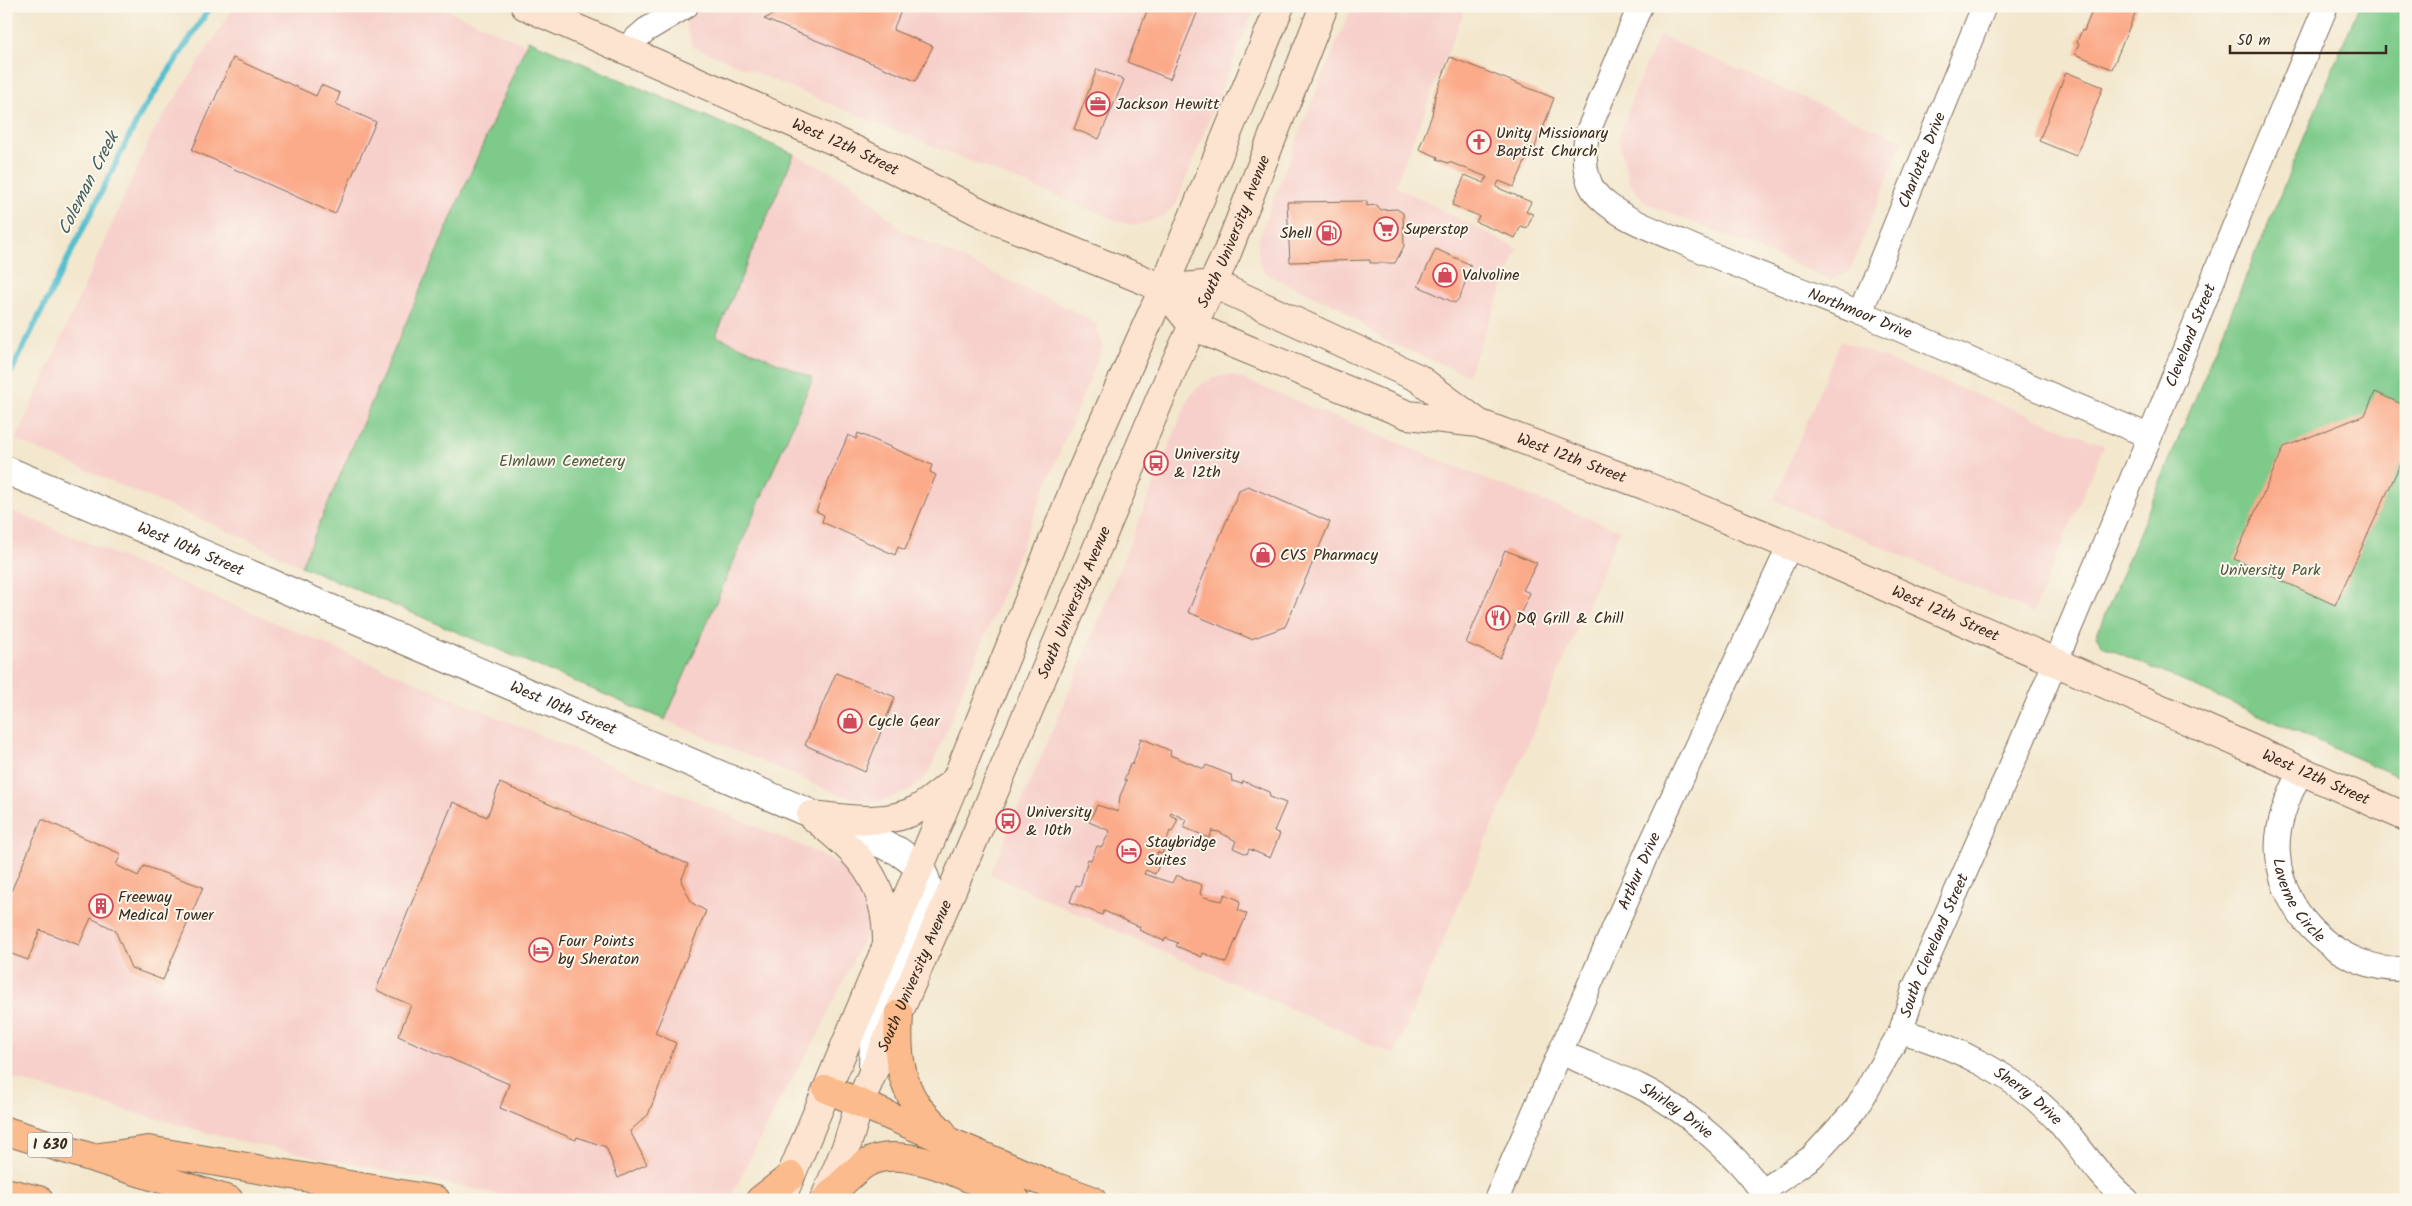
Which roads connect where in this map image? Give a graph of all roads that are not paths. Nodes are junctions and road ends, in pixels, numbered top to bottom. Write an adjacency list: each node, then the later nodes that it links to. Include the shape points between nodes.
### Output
1 (525, 6): 8 (main road, West 12th Street)
2 (686, 6): 8 (street, via 646,30)
3 (1280, 6): 10 (main road)
4 (1324, 6): 9 (main road, South University Avenue)
5 (1640, 6): 11 (street, Northmoor Drive, via 1587,134 1584,163 1597,196 1623,216)
6 (1984, 6): 11 (street, Charlotte Drive)
7 (2326, 6): 14 (street, Cleveland Street)
8 (624, 49): 10 (main road, West 12th Street, via 900,171 1000,222)
9 (1214, 284): 10 (main road, West 12th Street); 12 (main road, South University Avenue); 13 (main road, West 12th Street, via 1418,378)
10 (1163, 289): 12 (main road, West 12th Street); 19 (main road, via 1078,479)
11 (1860, 313): 14 (street, Northmoor Drive)
12 (1193, 326): 13 (main road, West 12th Street, via 1408,415); 25 (main road, South University Avenue)
13 (1478, 423): 16 (main road, West 12th Street)
14 (2150, 436): 17 (street, Cleveland Street)
15 (6, 470): 20 (street, West 10th Street)
16 (1790, 545): 17 (main road, West 12th Street); 27 (street, Arthur Drive, via 1645,857)
17 (2054, 663): 18 (main road, West 12th Street); 26 (street, South Cleveland Street, via 1914,989)
18 (2301, 771): 21 (main road, West 12th Street); 24 (street, Laverne Circle, via 2282,816 2278,842 2281,878 2289,897 2311,929 2340,952 2364,963)
19 (956, 780): 20 (main road, via 918,809 896,817 871,820); 22 (main road)
20 (811, 815): 22 (street, West 10th Street, via 898,851); 23 (main road, via 851,848 871,875 885,913)
21 (2406, 817)
22 (920, 867): 23 (main road); 28 (street, via 926,883 924,911 880,1016 873,1042)
23 (887, 946): 29 (main road)
24 (2406, 969)
25 (899, 1014): 28 (main road, South University Avenue); 32 (highway, via 897,1047 907,1087 918,1107)
26 (1902, 1031): 36 (street, South Cleveland Street, via 1869,1090 1843,1125 1812,1157); 45 (street, Sherry Drive, via 1979,1063 2023,1090 2056,1119)
27 (1562, 1053): 36 (street, Shirley Drive, via 1666,1102 1712,1137 1746,1171); 44 (street, Arthur Drive)
28 (873, 1071): 30 (main road, South University Avenue)
29 (827, 1089): 30 (highway); 34 (main road)
30 (860, 1102): 32 (highway); 41 (main road, South University Avenue)
31 (6, 1131): 33 (highway, I 630)
32 (952, 1142): 43 (highway)
33 (93, 1158): 38 (highway, I 630); 39 (highway, via 148,1150)
34 (786, 1188): 40 (highway)
35 (6, 1192): 37 (highway)
36 (1765, 1196)
37 (39, 1200)
38 (229, 1200)
39 (436, 1200)
40 (760, 1200)
41 (824, 1200): 42 (highway, via 865,1164 880,1158 900,1156 929,1162)
42 (1016, 1200)
43 (1092, 1200)
44 (1496, 1200)
45 (2127, 1200)

